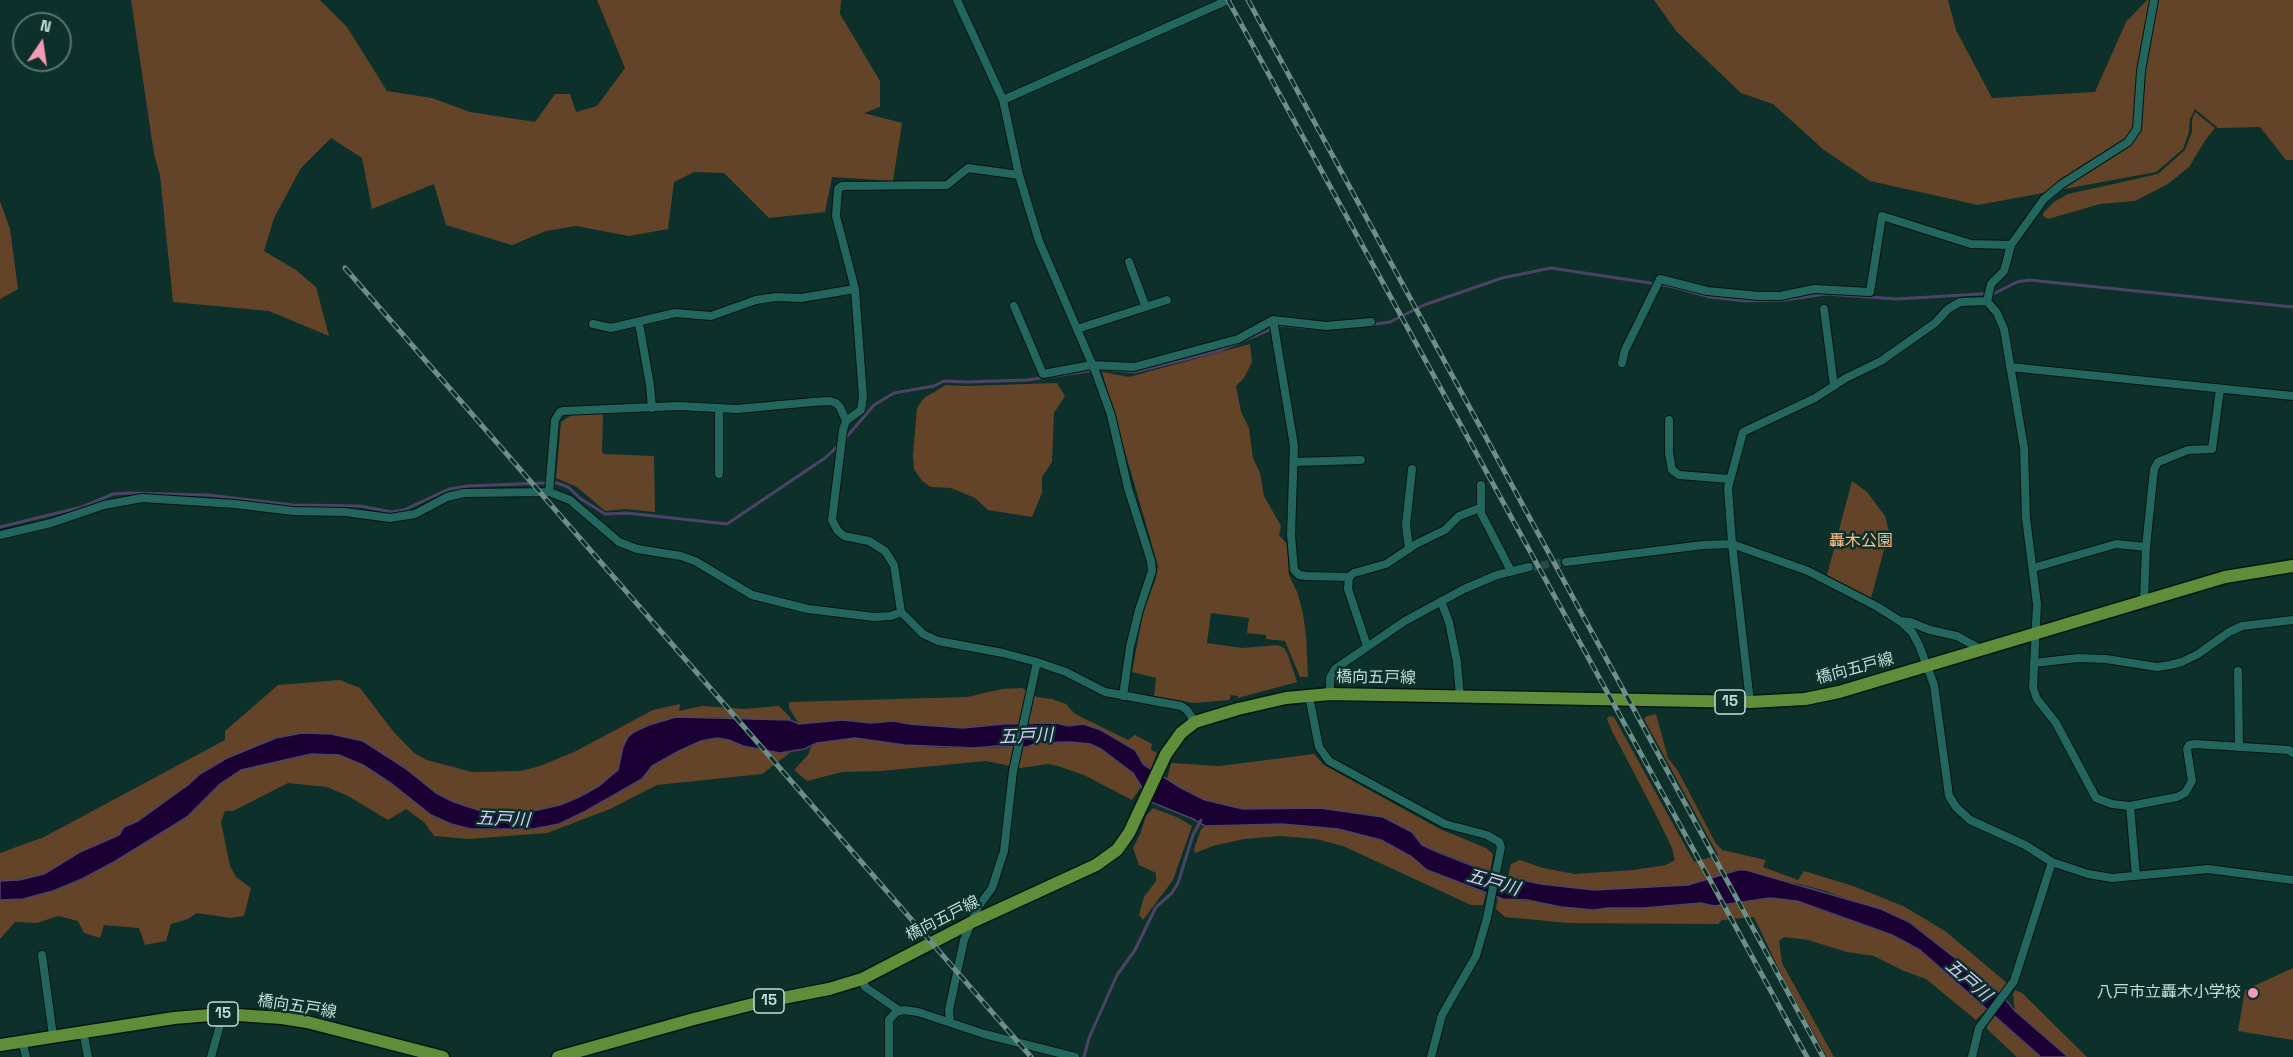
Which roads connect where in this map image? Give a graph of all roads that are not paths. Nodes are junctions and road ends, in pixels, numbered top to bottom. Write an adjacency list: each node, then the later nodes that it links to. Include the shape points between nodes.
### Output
1 (957, 0): 4 (street)
2 (1228, 0): 4 (street)
3 (2154, 0): 6 (street, via 2141,71 2138,129 2128,142 2044,199)
4 (1003, 100): 5 (street)
5 (1019, 175): 8 (street, via 968,168 947,185 842,186 838,189 836,216); 18 (street, via 1039,241)
6 (2011, 245): 10 (street, via 2004,271 1991,284); 19 (street, via 1971,244 1882,216 1870,292 1814,289 1759,296 1707,291 1660,279)
7 (1129, 262): 11 (street)
8 (855, 289): 16 (street, via 756,300 711,316 675,313); 28 (street, via 863,397 861,410)
9 (1167, 300): 11 (street)
10 (1987, 301): 21 (street, via 2004,329); 22 (street, via 1960,302 1881,360)
11 (1145, 305): 18 (street)
12 (1014, 306): 20 (street, via 1044,374)
13 (1824, 309): 22 (street)
14 (1273, 320): 15 (street, via 1326,326); 20 (street, via 1238,339 1215,346 1134,366); 30 (street)
15 (1371, 322)
16 (639, 323): 17 (street, via 611,328); 25 (street)
17 (593, 324)
18 (1077, 329): 20 (street)
19 (1622, 363)
20 (1092, 365): 60 (street, via 1111,415 1152,571 1130,647)
21 (2010, 367): 23 (street); 44 (street, via 2024,448 2026,518)
22 (1834, 386): 33 (street, via 1743,432)
23 (2220, 389): 24 (street); 39 (street, via 2212,449 2188,450 2158,462 2154,469)
24 (2293, 396)
25 (652, 408): 26 (street); 35 (street, via 560,412 555,420)
26 (719, 408): 28 (street, via 830,401 840,407); 32 (street)
27 (1669, 420): 33 (street, via 1672,470 1679,475)
28 (846, 421): 49 (street, via 832,520 844,536 870,542 885,551 894,565)
29 (1361, 460): 30 (street)
30 (1294, 462): 46 (street, via 1294,570 1306,576)
31 (1412, 469): 40 (street, via 1406,525)
32 (720, 474)
33 (1730, 479): 38 (street)
34 (1481, 485): 36 (street)
35 (549, 492): 37 (street, via 465,493 447,497 415,514 390,518 142,498); 49 (street, via 570,500 619,542 695,561 752,595 808,609 874,617)
36 (1480, 508): 40 (street, via 1459,516 1445,530); 45 (street)
37 (0, 535)
38 (1732, 544): 41 (street, via 1703,544); 51 (street, via 1808,570); 63 (street)
39 (2146, 547): 44 (street, via 2116,544); 47 (street)
40 (1409, 549): 46 (street, via 1386,564)
41 (1566, 562)
42 (2293, 566): 47 (main road, 橋向五戸線 / 15, via 2224,577)
43 (1529, 567): 45 (street)
44 (2033, 568): 52 (street)
45 (1511, 571): 48 (street)
46 (1349, 577): 53 (street, via 1348,589)
47 (2144, 600): 52 (main road, 橋向五戸線 / 15)
48 (1441, 602): 53 (street); 62 (street, via 1449,622)
49 (901, 612): 55 (street, via 923,634 938,641)
50 (2293, 620): 56 (street, via 2242,626 2198,654 2170,665 2157,667 2106,658)
51 (1900, 621): 54 (street, via 1957,636); 57 (street, via 1912,632)
52 (2037, 634): 54 (main road, 橋向五戸線 / 15); 56 (street)
53 (1367, 646): 59 (street, via 1335,669 1330,678)
54 (1978, 651): 57 (main road, 橋向五戸線 / 15)
55 (1037, 662): 60 (street); 71 (street, via 1013,771 1004,851 992,888)
56 (2034, 663): 67 (street, via 2032,688 2037,699 2056,723 2096,798)
57 (1927, 666): 63 (main road, 橋向五戸線 / 15, via 1819,697); 68 (street, via 1934,685 1949,796 1956,807 1970,820)
58 (2238, 671): 65 (street)
59 (1330, 694): 61 (main road, 橋向五戸線 / 15); 62 (main road, 橋向五戸線 / 15)
60 (1123, 696): 64 (street, via 1181,706)
61 (1309, 696): 64 (main road, 橋向五戸線 / 15, via 1286,698); 88 (street, via 1319,747 1329,761 1445,824 1487,835 1502,847 1476,956 1442,1015)
62 (1460, 696): 63 (main road, 橋向五戸線 / 15)
63 (1750, 702)
64 (1195, 722): 71 (main road, 橋向五戸線 / 15, via 1166,754 1117,850 1096,865)
65 (2238, 747): 66 (street); 67 (street, via 2189,745 2192,781 2185,793)
66 (2293, 753)
67 (2130, 806): 69 (street)
68 (2052, 862): 69 (street, via 2088,874); 89 (street, via 2011,986 1975,1038)
69 (2136, 876): 70 (street, via 2208,869)
70 (2293, 880)
71 (972, 922): 73 (main road, 橋向五戸線 / 15); 76 (street, via 964,940)
72 (42, 955): 78 (street)
73 (862, 979): 74 (street, via 865,987); 85 (main road, 橋向五戸線 / 15, via 694,1019)
74 (900, 1011): 76 (street); 86 (street, via 890,1020)
75 (223, 1014): 77 (main road, 橋向五戸線 / 15); 83 (street); 84 (main road, 橋向五戸線 / 15, via 307,1022)
76 (951, 1022): 87 (street)
77 (83, 1031): 78 (main road, 橋向五戸線 / 15); 82 (street)
78 (53, 1036): 79 (main road, 橋向五戸線 / 15)
79 (22, 1040): 80 (main road, 橋向五戸線 / 15); 81 (street)
80 (0, 1045)
81 (26, 1057)
82 (88, 1057)
83 (211, 1057)
84 (443, 1057)
85 (558, 1057)
86 (890, 1057)
87 (1075, 1057)
88 (1431, 1057)
89 (1972, 1057)

